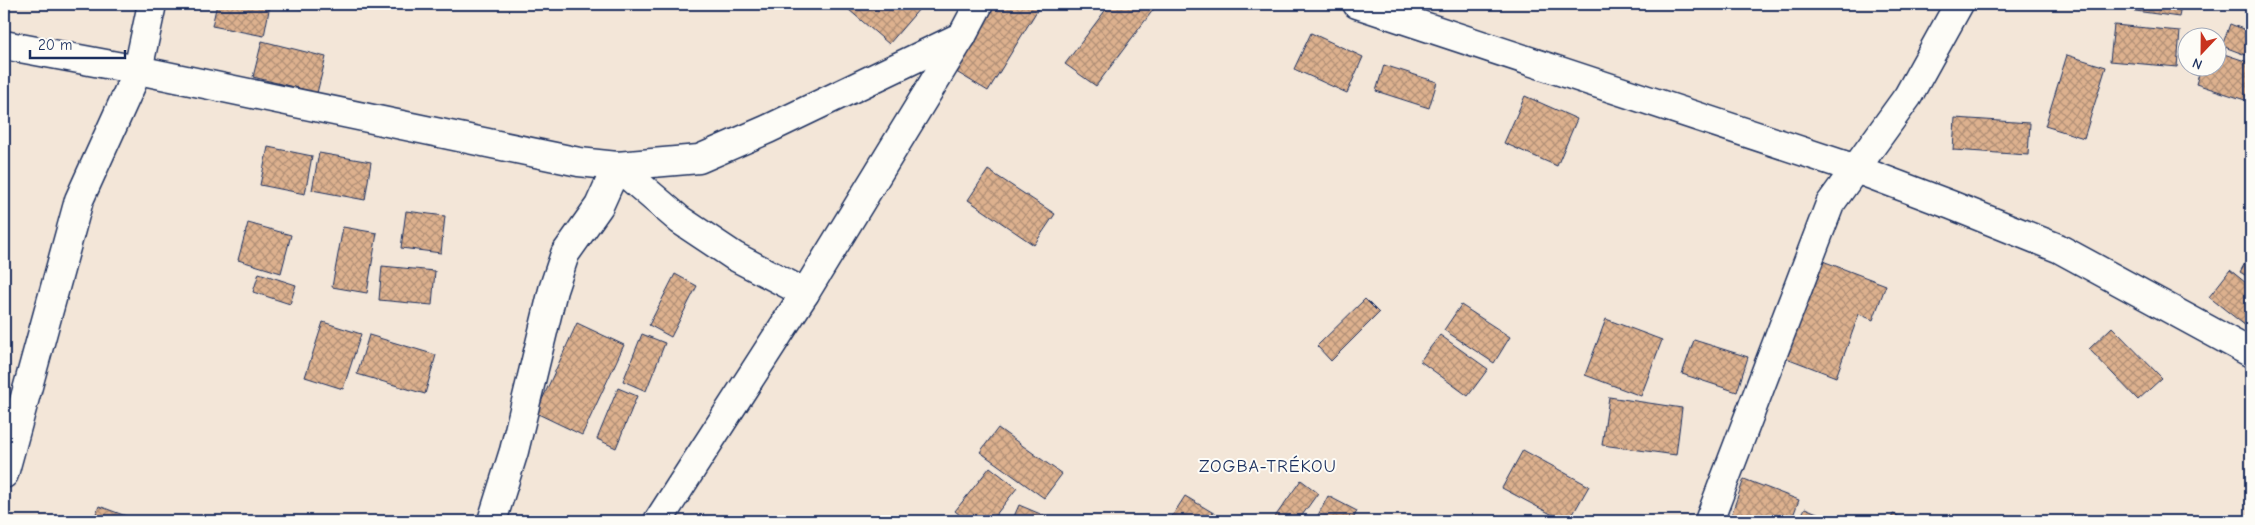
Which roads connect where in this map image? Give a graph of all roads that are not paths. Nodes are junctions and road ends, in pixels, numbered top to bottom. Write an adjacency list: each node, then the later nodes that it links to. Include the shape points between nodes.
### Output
1 (152, 4): 7 (street)
2 (979, 4): 5 (street)
3 (1357, 4): 9 (street)
4 (1959, 4): 9 (street, via 1908,96)
5 (962, 36): 8 (street, via 699,159); 10 (street)
6 (4, 44): 7 (street)
7 (138, 70): 8 (street, via 579,162); 12 (street, via 79,200)
8 (617, 166): 10 (street, via 680,220 734,256); 13 (street, via 599,206 565,254 553,290 514,451)
9 (1856, 169): 11 (street, via 2058,248); 15 (street, via 1830,204)
10 (805, 293): 14 (street)
11 (2251, 353)
12 (4, 474)
13 (492, 521)
14 (658, 521)
15 (1709, 521)

